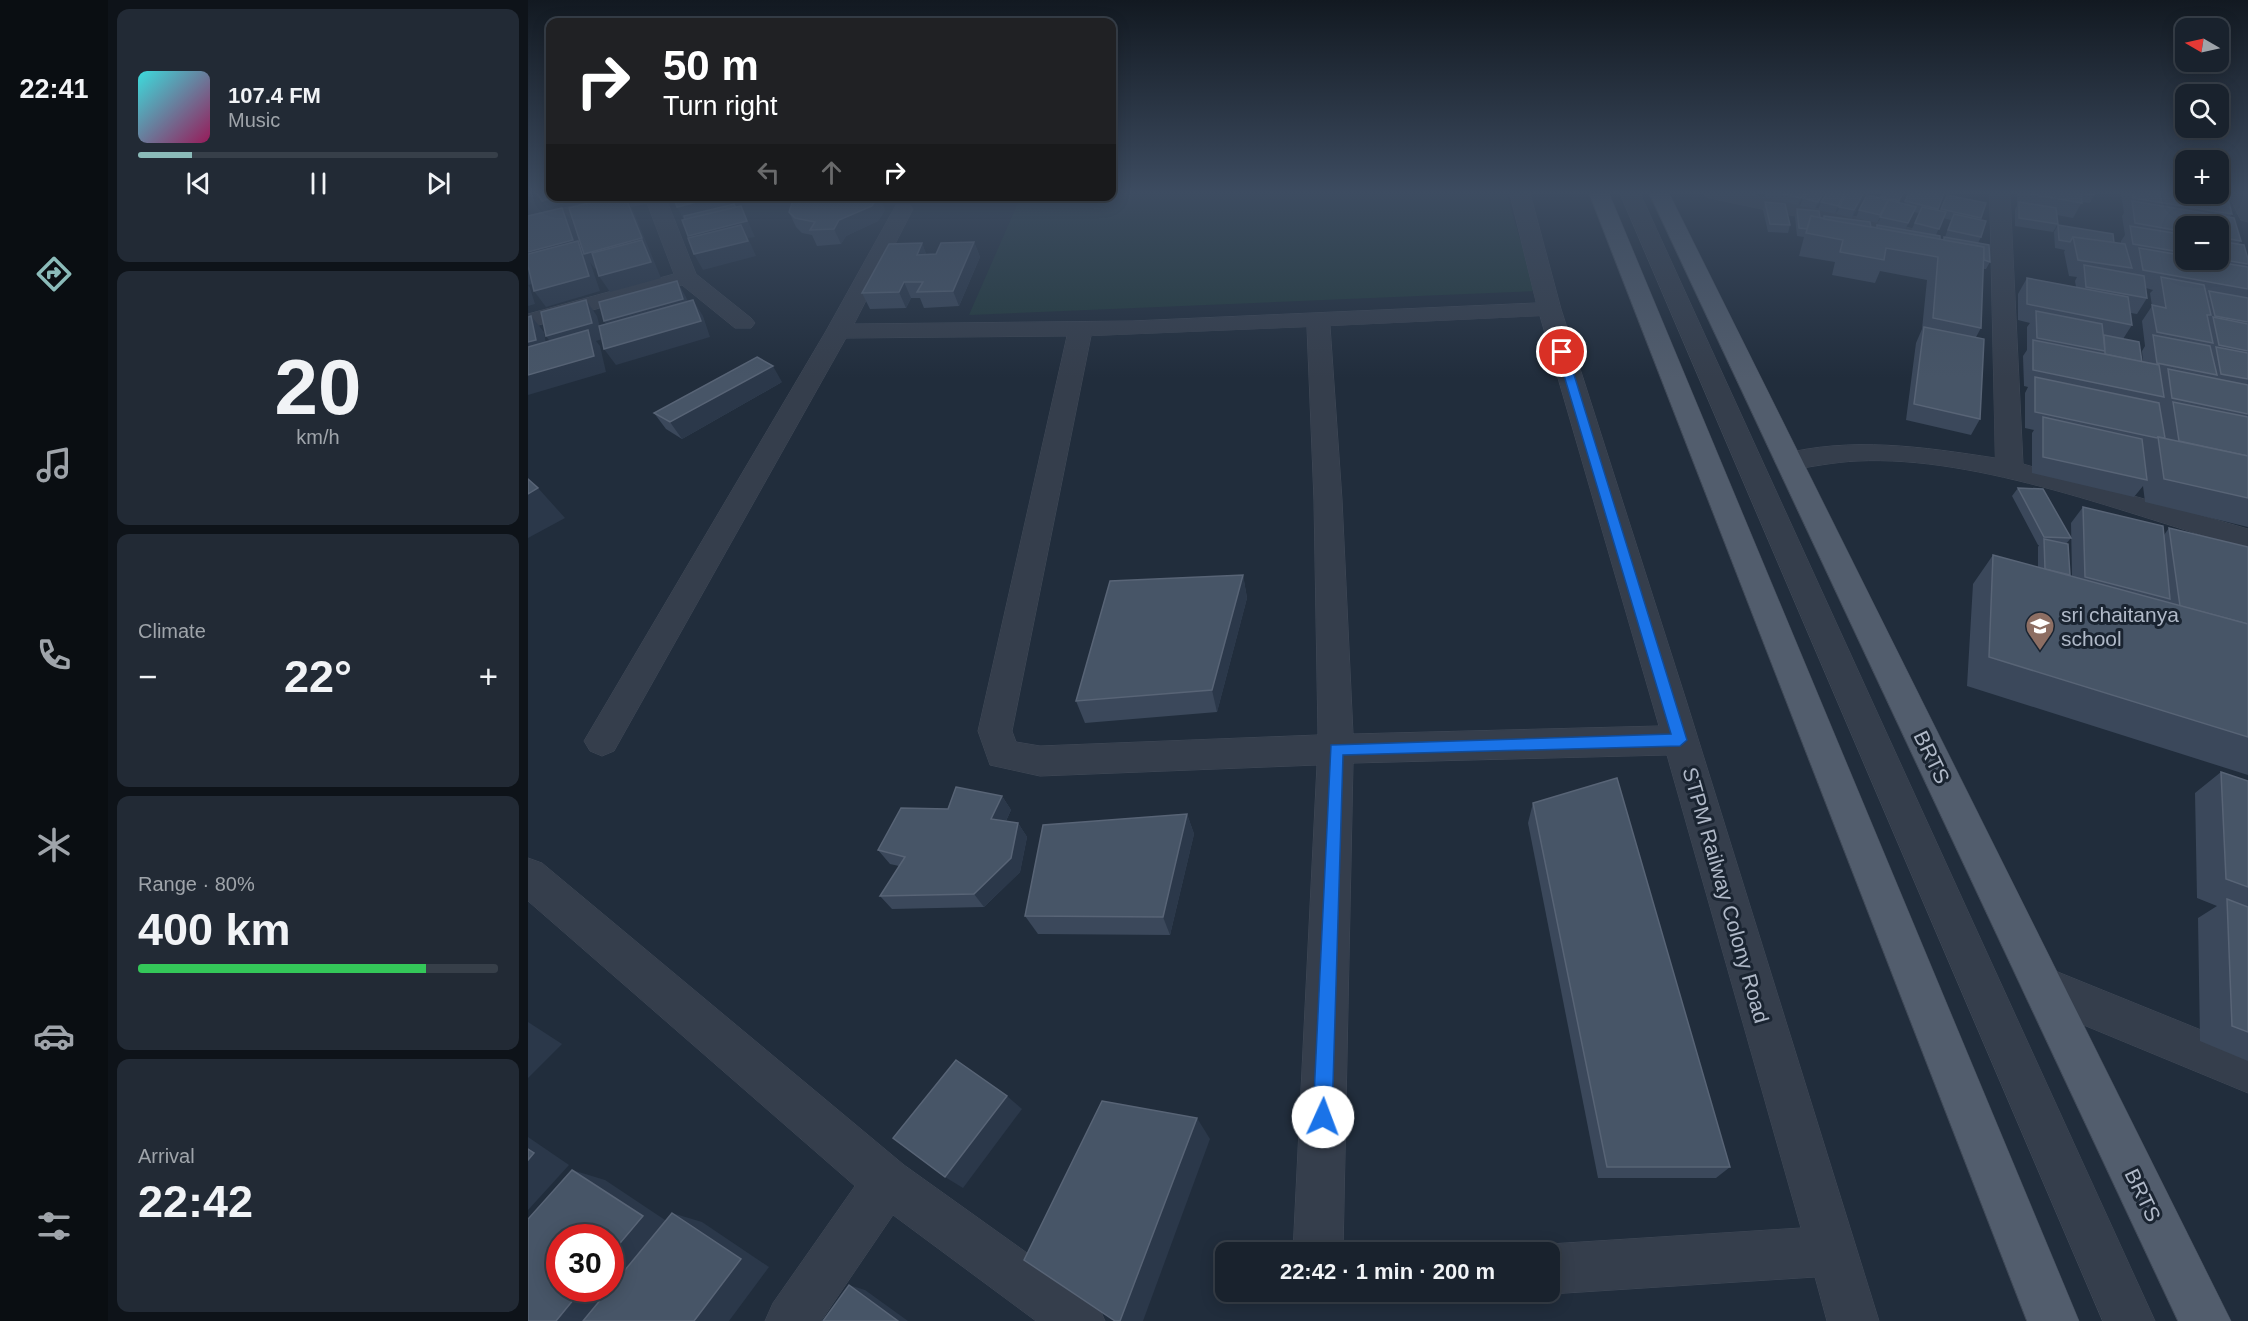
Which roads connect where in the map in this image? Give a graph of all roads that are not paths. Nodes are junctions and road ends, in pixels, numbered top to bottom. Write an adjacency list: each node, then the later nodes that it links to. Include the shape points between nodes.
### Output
1 (677, 255): 8 (street)
2 (879, 255): 14 (street)
3 (1535, 255): 9 (street, STPM Railway Colony Road)
4 (1624, 255): 31 (main road)
5 (1657, 255): 32 (street)
6 (1689, 255): 15 (main road, BRTS)
7 (1992, 255): 16 (street)
8 (686, 277): 11 (street); 12 (street)
9 (1549, 309): 10 (street); 18 (street, STPM Railway Colony Road)
10 (1318, 320): 13 (street); 20 (street)
11 (528, 321)
12 (743, 323)
13 (1081, 327): 14 (street); 20 (street, via 995,731 1004,754 1040,761)
14 (838, 331): 19 (street)
15 (1789, 461): 16 (street, via 1857,452 1913,454); 22 (main road, BRTS)
16 (2009, 469): 17 (street)
17 (2248, 539)
18 (1680, 740): 20 (street); 26 (street, STPM Railway Colony Road)
19 (602, 741)
20 (1336, 749): 25 (street)
21 (528, 876): 24 (street)
22 (2043, 987): 23 (street); 33 (main road, BRTS)
23 (2248, 1071)
24 (887, 1182): 28 (street); 29 (street)
25 (1318, 1242)
26 (1830, 1251): 27 (street); 30 (street, STPM Railway Colony Road)
27 (1560, 1268)
28 (791, 1321)
29 (1080, 1321)
30 (1853, 1321)
31 (2053, 1321)
32 (2128, 1321)
33 (2205, 1321)

